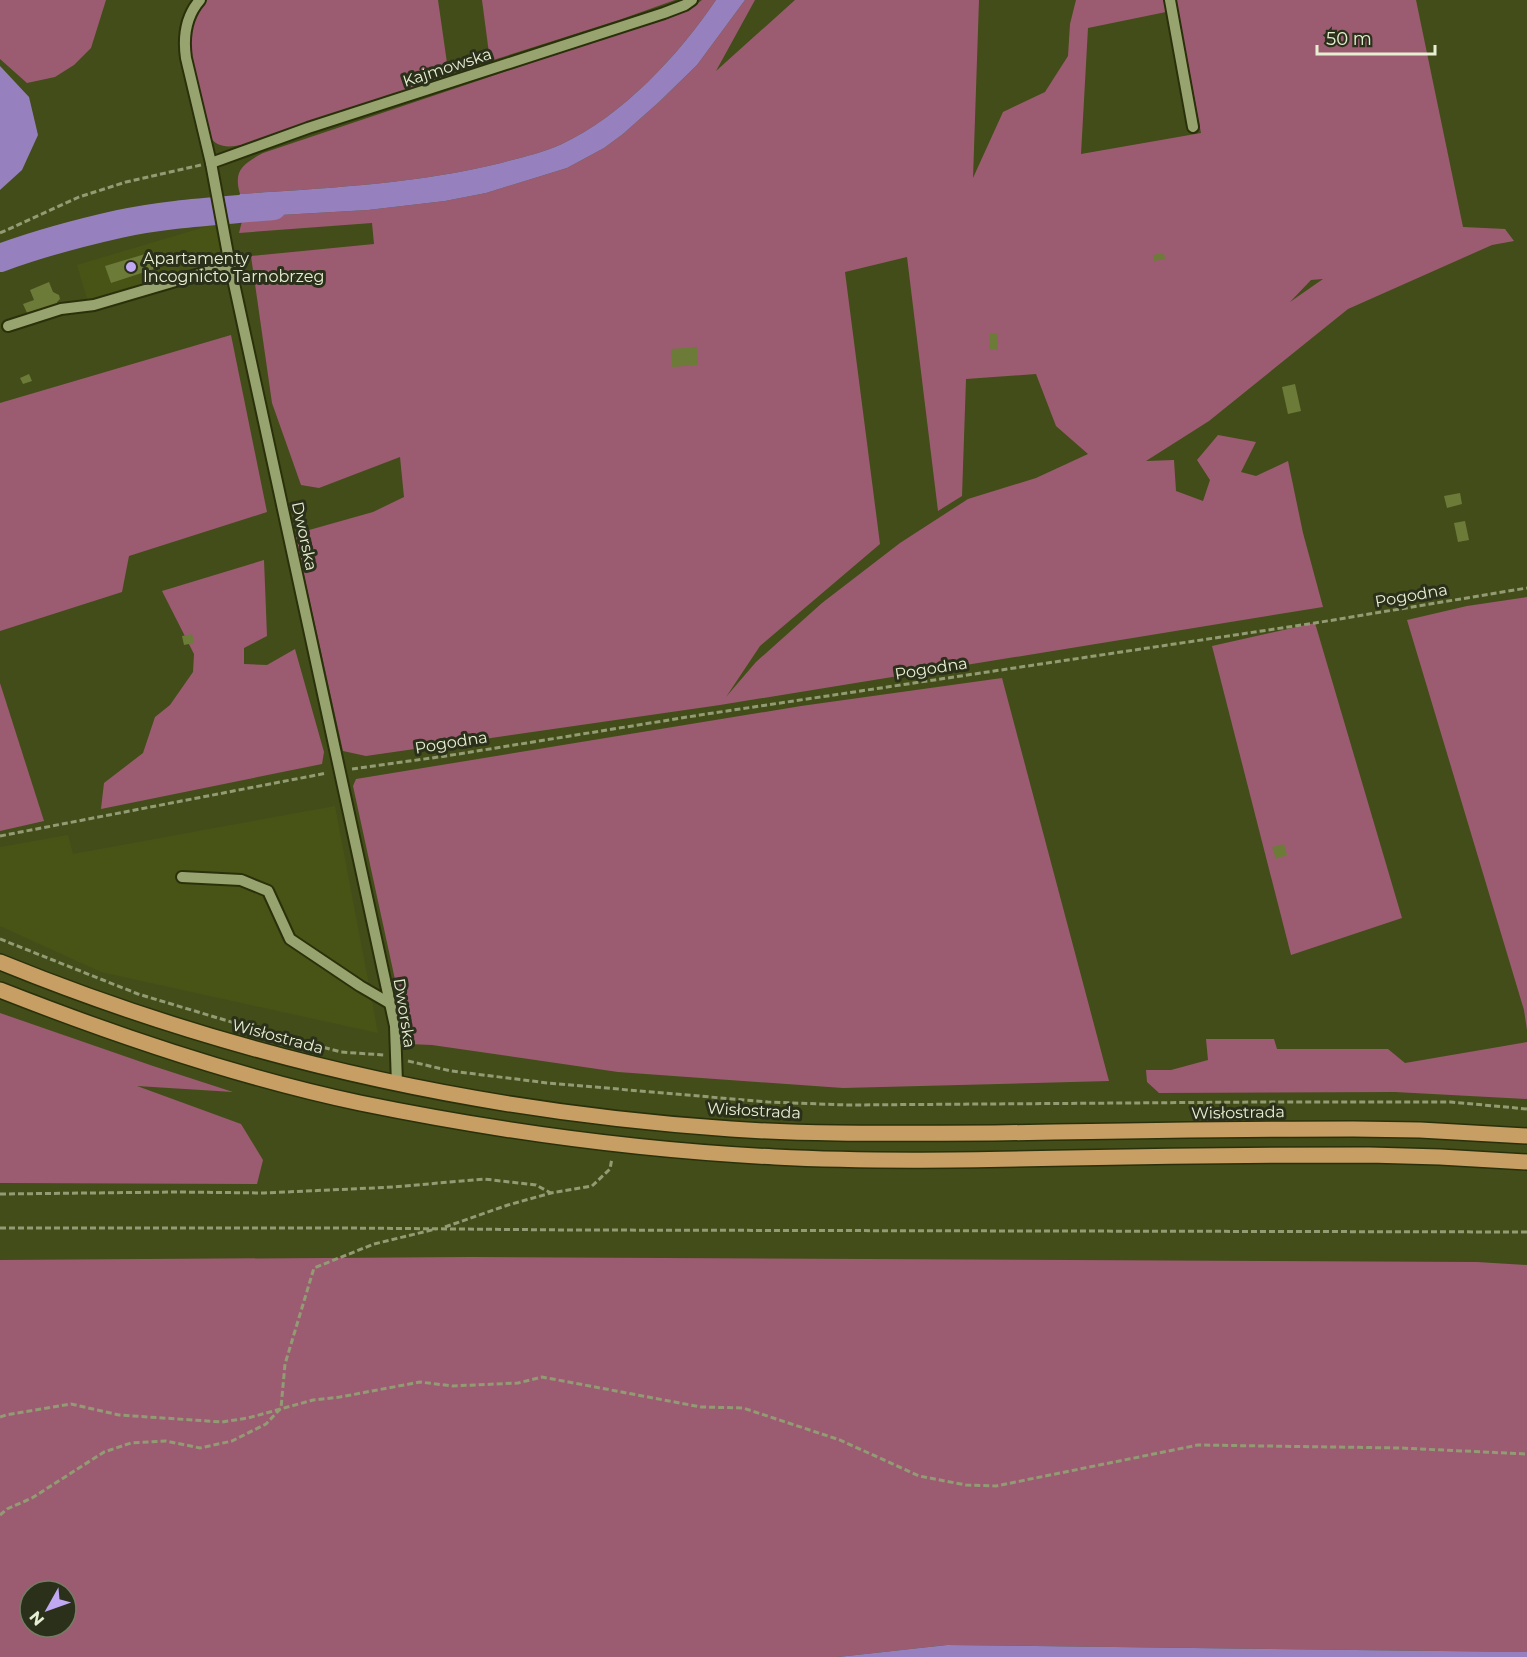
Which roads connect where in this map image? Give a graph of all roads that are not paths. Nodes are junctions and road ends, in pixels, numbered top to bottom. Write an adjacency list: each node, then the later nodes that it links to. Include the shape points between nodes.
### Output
1 (200, 0): 5 (street, Dworska, via 187,22 184,43)
2 (692, 0): 5 (street, Kajmowska, via 664,13)
3 (1170, 0): 4 (street)
4 (1193, 127)
5 (211, 163): 6 (street, Dworska)
6 (230, 266): 7 (street); 11 (street, Dworska)
7 (8, 326)
8 (182, 877): 11 (street, via 242,880 268,891 290,939)
9 (0, 962): 12 (main road, Wisłostrada, via 191,1030)
10 (0, 990): 13 (main road, via 162,1048 262,1078)
11 (391, 1004): 12 (street, Dworska)
12 (397, 1084): 13 (main road); 14 (main road, Wisłostrada, via 563,1112 732,1129 912,1133 1353,1129)
13 (394, 1109): 15 (main road, via 615,1145 776,1157 886,1160 1348,1155)
14 (1527, 1136)
15 (1527, 1162)

